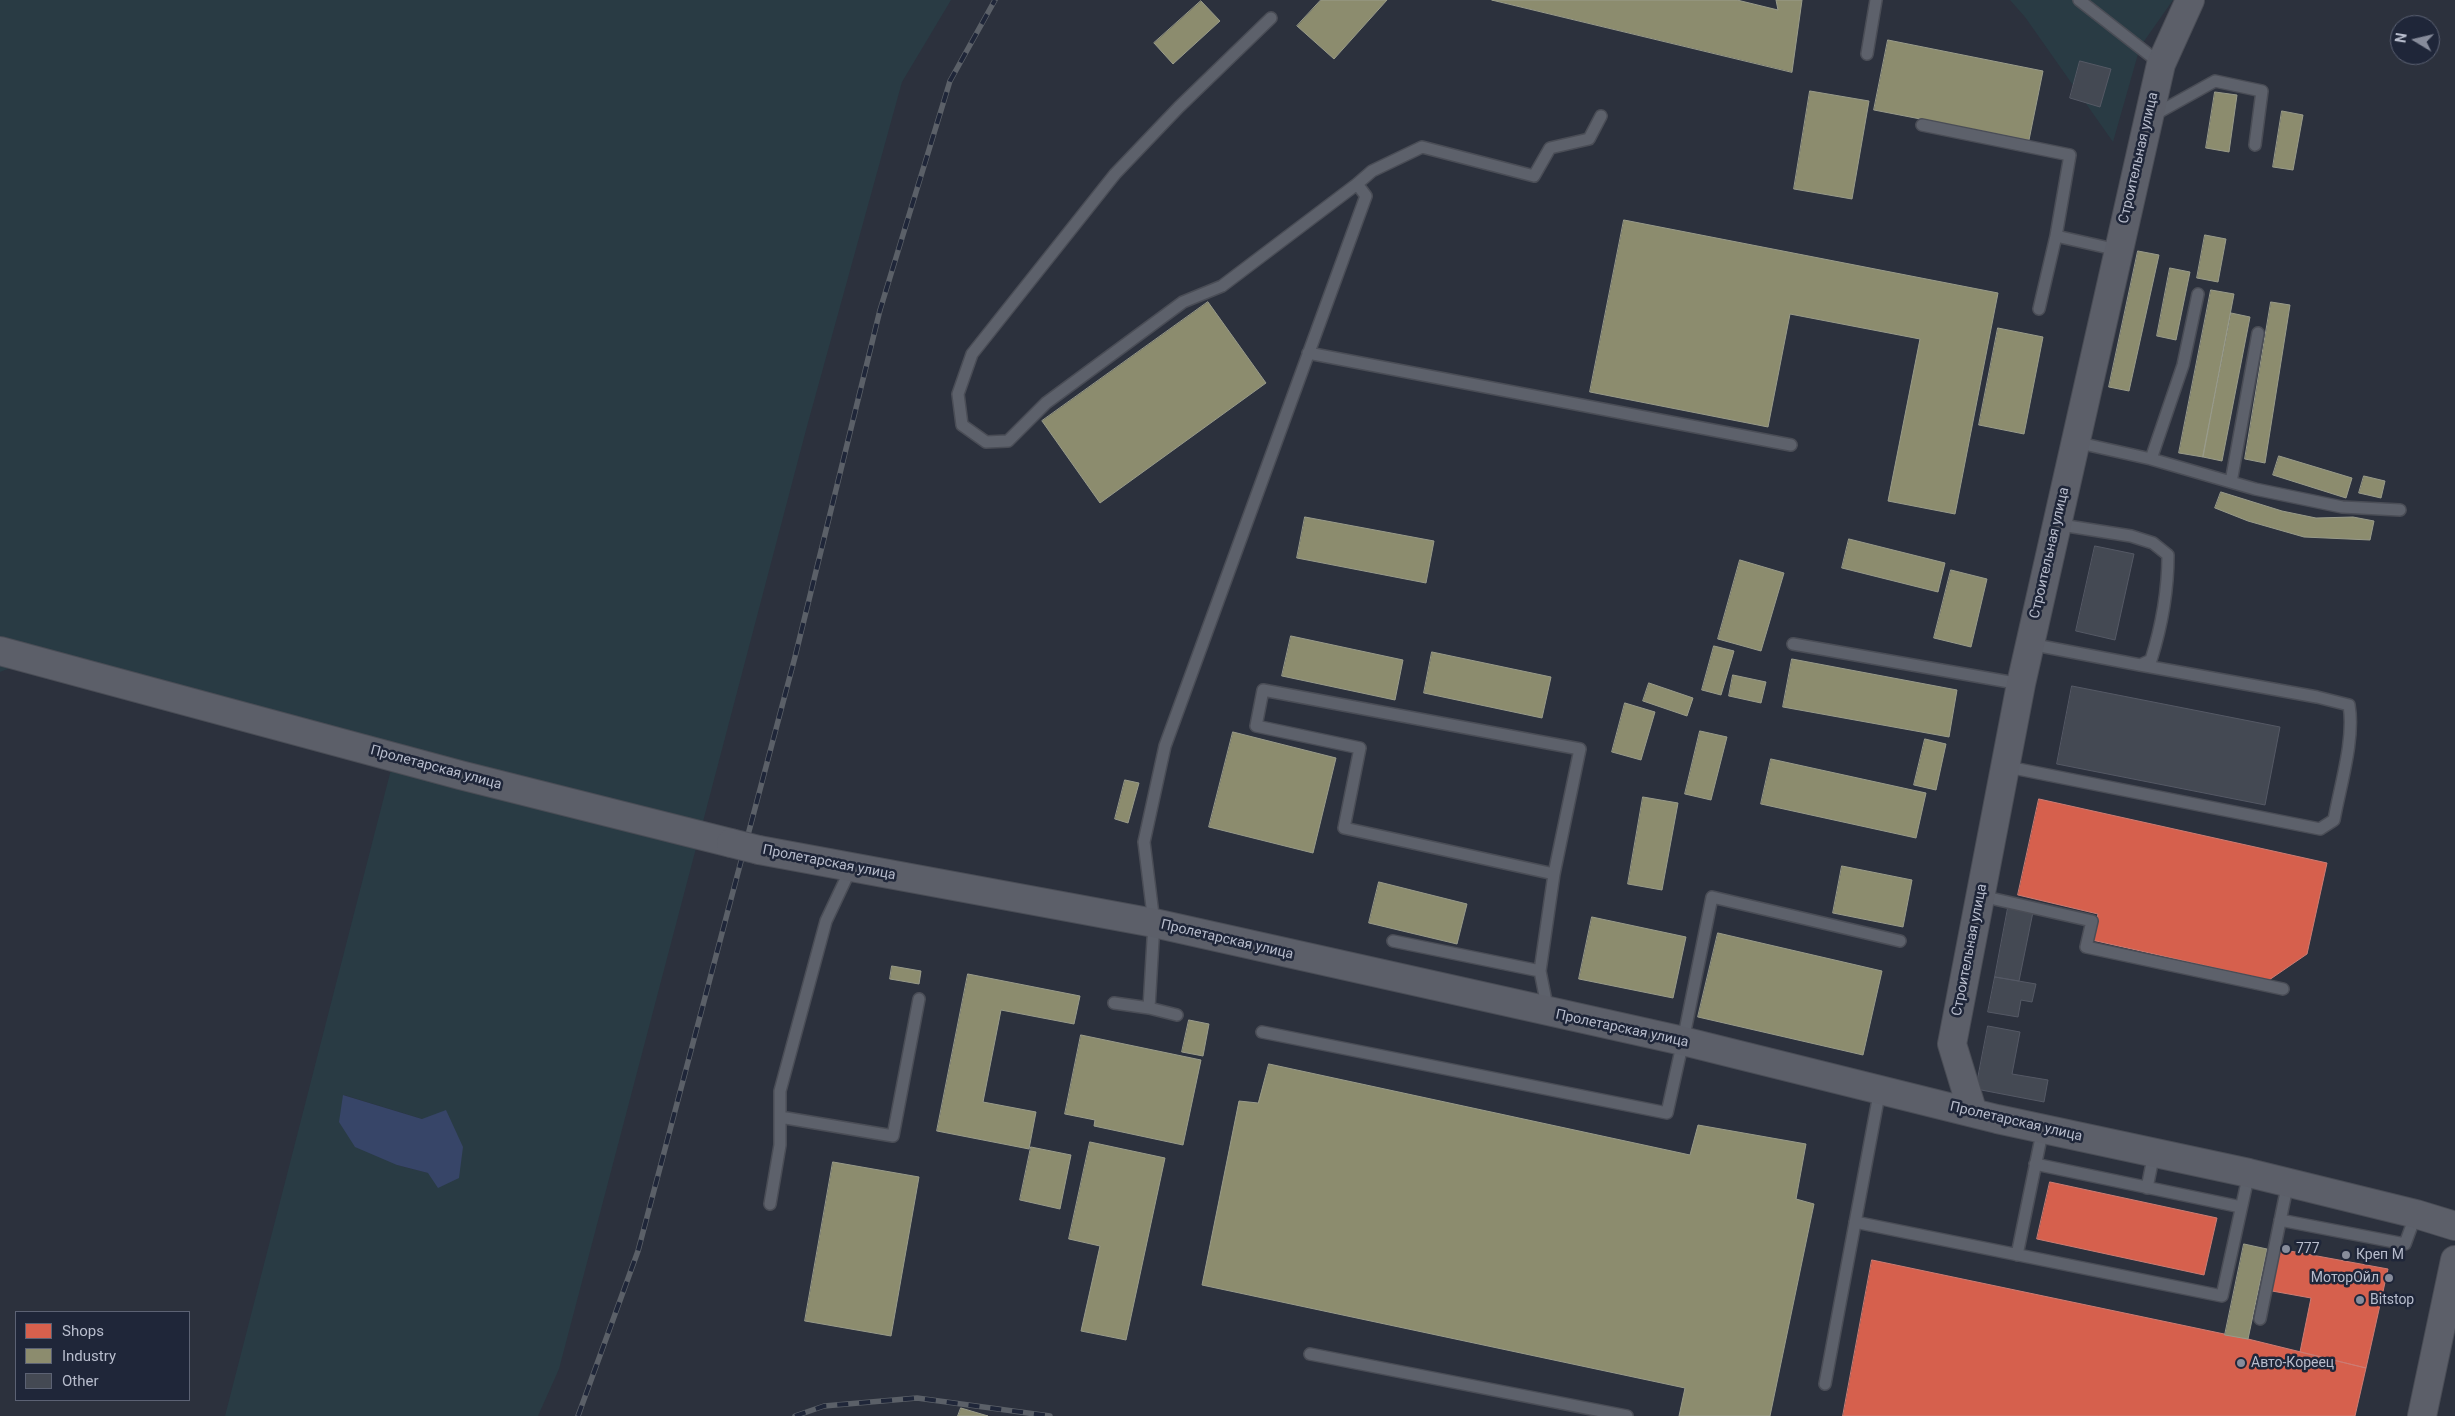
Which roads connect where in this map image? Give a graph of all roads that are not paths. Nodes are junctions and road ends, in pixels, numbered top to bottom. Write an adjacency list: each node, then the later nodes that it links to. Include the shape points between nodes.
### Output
1 (1876, 0): 5 (lane)
2 (2079, 0): 6 (lane)
3 (2190, 0): 6 (street, Строительная улица)
4 (1271, 18): 11 (lane, via 1115,174 972,354 958,394 962,425 986,442 1008,441 1046,403 1183,302 1222,286)
5 (1867, 54)
6 (2161, 64): 8 (street, Строительная улица)
7 (1601, 116): 11 (lane, via 1589,139 1550,148 1534,176 1422,147 1372,171)
8 (2149, 118): 10 (lane, via 2215,81 2262,91); 13 (street, Строительная улица)
9 (1922, 125): 12 (lane, via 2070,155)
10 (2255, 145)
11 (1357, 184): 17 (lane, via 1366,196)
12 (2056, 236): 13 (lane); 15 (lane)
13 (2118, 250): 18 (street, Строительная улица)
14 (2198, 294): 20 (lane, via 2183,365)
15 (2039, 309)
16 (2258, 333): 21 (lane)
17 (1308, 353): 19 (lane); 33 (lane, via 1165,746 1144,842)
18 (2075, 442): 20 (lane); 28 (street, Строительная улица)
19 (1791, 445)
20 (2151, 459): 21 (lane)
21 (2231, 482): 22 (lane, via 2342,507)
22 (2400, 510)
23 (2061, 525): 27 (lane, via 2131,536 2153,543 2168,555 2168,588 2160,632 2151,660)
24 (1793, 644): 28 (lane)
25 (2035, 645): 27 (lane)
26 (0, 651): 30 (street, Пролетарская улица, bridge, via 451,773 759,850)
27 (2140, 666): 29 (lane, via 2349,705 2351,717 2334,820 2320,829)
28 (2021, 684): 32 (street, Строительная улица)
29 (2008, 768)
30 (850, 868): 33 (street, Пролетарская улица); 47 (lane, via 826,921 780,1091)
31 (1554, 874): 31 (lane, via 1344,828 1360,748 1256,726 1263,690 1580,749); 36 (lane)
32 (1981, 896): 37 (lane, via 2092,921 2086,947); 46 (street, Строительная улица, via 1952,1044)
33 (1154, 923): 40 (lane); 41 (street, Пролетарская улица)
34 (1900, 941): 44 (lane, via 1712,897)
35 (1393, 942): 36 (lane)
36 (1540, 971): 41 (lane)
37 (2283, 989)
38 (919, 998): 47 (lane, via 893,1136)
39 (1114, 1003): 40 (lane)
40 (1149, 1008): 42 (lane)
41 (1548, 1013): 44 (street, Пролетарская улица)
42 (1177, 1015)
43 (1262, 1032): 44 (lane, via 1667,1113)
44 (1683, 1042): 45 (street, Пролетарская улица)
45 (1880, 1089): 46 (street, Пролетарская улица); 58 (lane)
46 (1974, 1113): 48 (street, Пролетарская улица)
47 (780, 1117): 54 (lane, via 780,1146)
48 (2043, 1128): 49 (street, Пролетарская улица); 50 (lane)
49 (2154, 1153): 51 (street, Пролетарская улица); 53 (lane)
50 (2035, 1164): 53 (lane); 60 (lane)
51 (2248, 1173): 52 (street, Пролетарская улица); 55 (lane)
52 (2288, 1182): 56 (street, Пролетарская улица); 57 (lane)
53 (2147, 1188): 55 (lane)
54 (770, 1204)
55 (2241, 1207): 60 (lane, via 2222,1296)
56 (2416, 1214): 57 (lane, via 2405,1244); 59 (street, Пролетарская улица)
57 (2280, 1220): 62 (lane)
58 (1855, 1222): 60 (lane); 64 (lane)
59 (2455, 1226)
60 (2017, 1255)
61 (2455, 1260): 66 (street)
62 (2260, 1319)
63 (1310, 1354): 65 (lane)
64 (1825, 1384)
65 (1627, 1416)
66 (2422, 1416)

